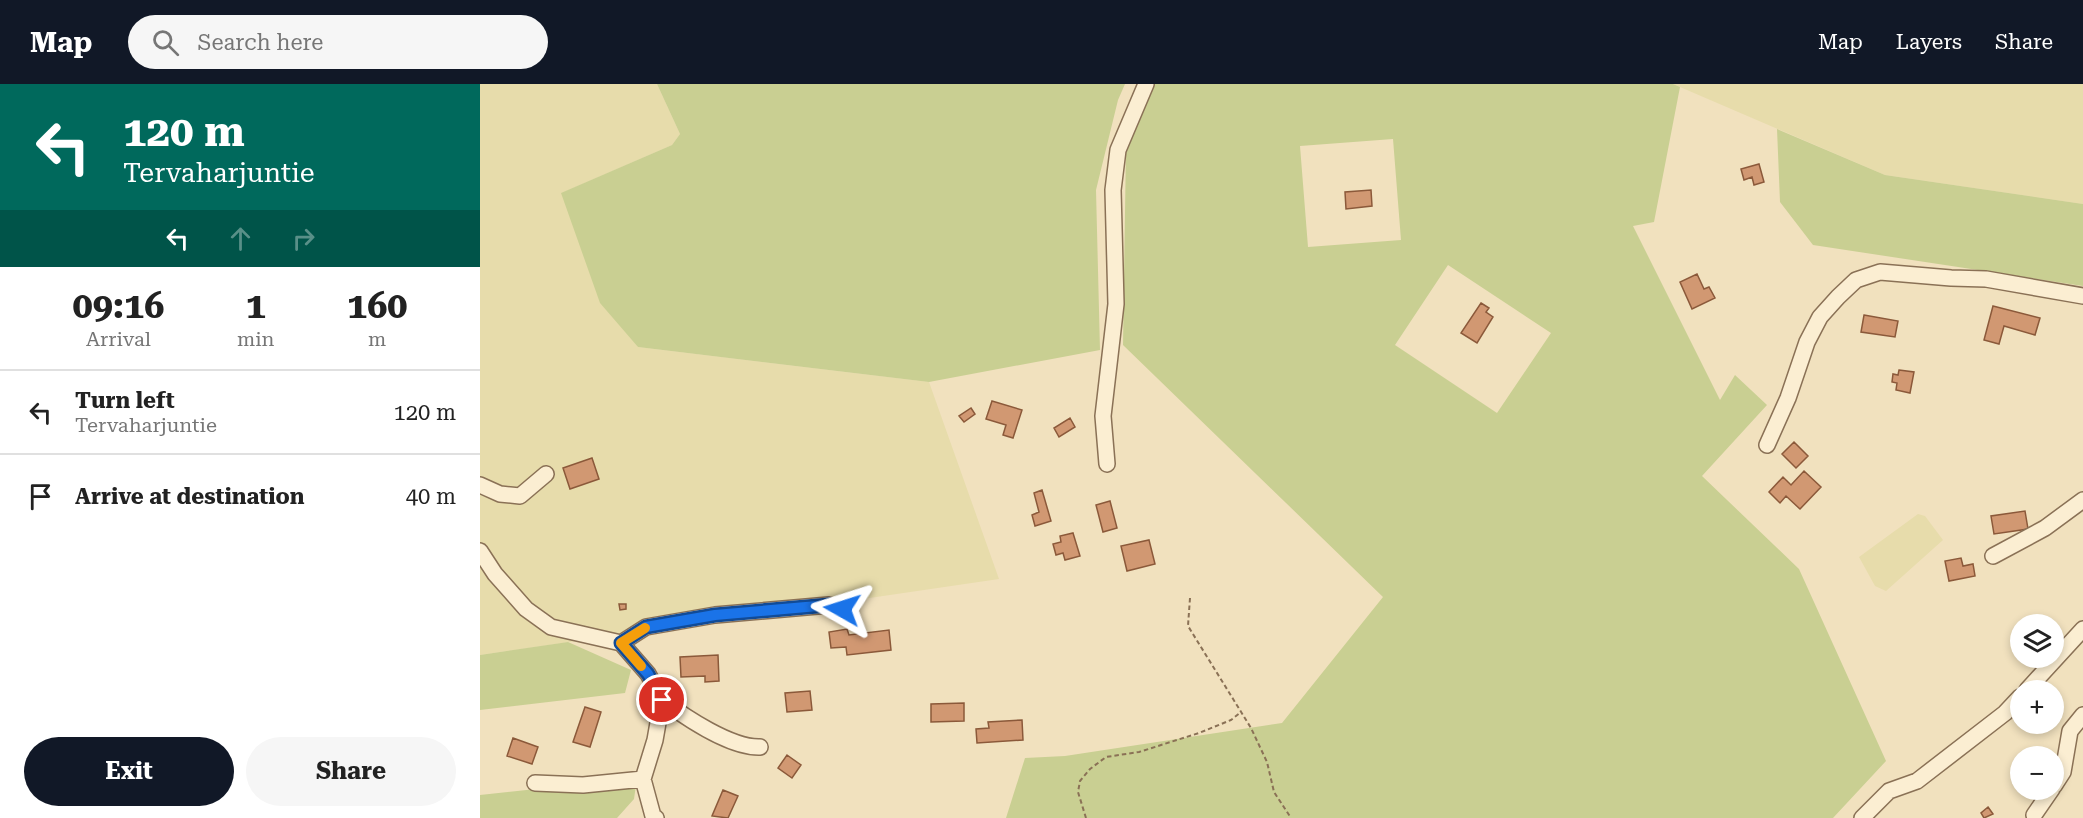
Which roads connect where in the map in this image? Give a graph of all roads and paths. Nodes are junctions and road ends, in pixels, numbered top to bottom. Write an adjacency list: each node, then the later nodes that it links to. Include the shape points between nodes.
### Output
1 (1146, 84): 4 (street, via 1118,150 1113,190 1116,304 1103,416)
2 (2083, 296): 3 (street, via 1986,279 1880,272 1856,280 1820,317)
3 (1767, 445)
4 (1107, 464)
5 (546, 474): 6 (street, via 520,496 500,494)
6 (480, 485)
7 (2083, 500): 9 (street, via 2045,528)
8 (480, 551): 13 (street, via 510,592 551,627)
9 (1993, 556)
10 (1190, 598): 17 (path, via 1188,626)
11 (842, 609): 13 (street, via 829,605 715,615 646,627)
12 (2083, 629): 14 (street)
13 (621, 643): 15 (street, via 648,674)
14 (2036, 680)
15 (662, 700): 19 (street, via 719,734 749,748); 21 (street)
16 (2010, 707): 28 (street, via 1917,781 1889,791)
17 (1241, 712): 26 (path, via 1232,720 1199,733 1139,752 1106,757 1080,781 1078,792); 27 (path, via 1267,762 1274,792)
18 (2083, 715): 20 (street, via 2070,731)
19 (760, 747)
20 (2064, 766)
21 (643, 779): 22 (street, via 584,785); 25 (street)
22 (535, 783)
23 (2045, 800): 24 (street)
24 (2034, 815)
25 (656, 818)
26 (1086, 818)
27 (1290, 818)
28 (1862, 818)

